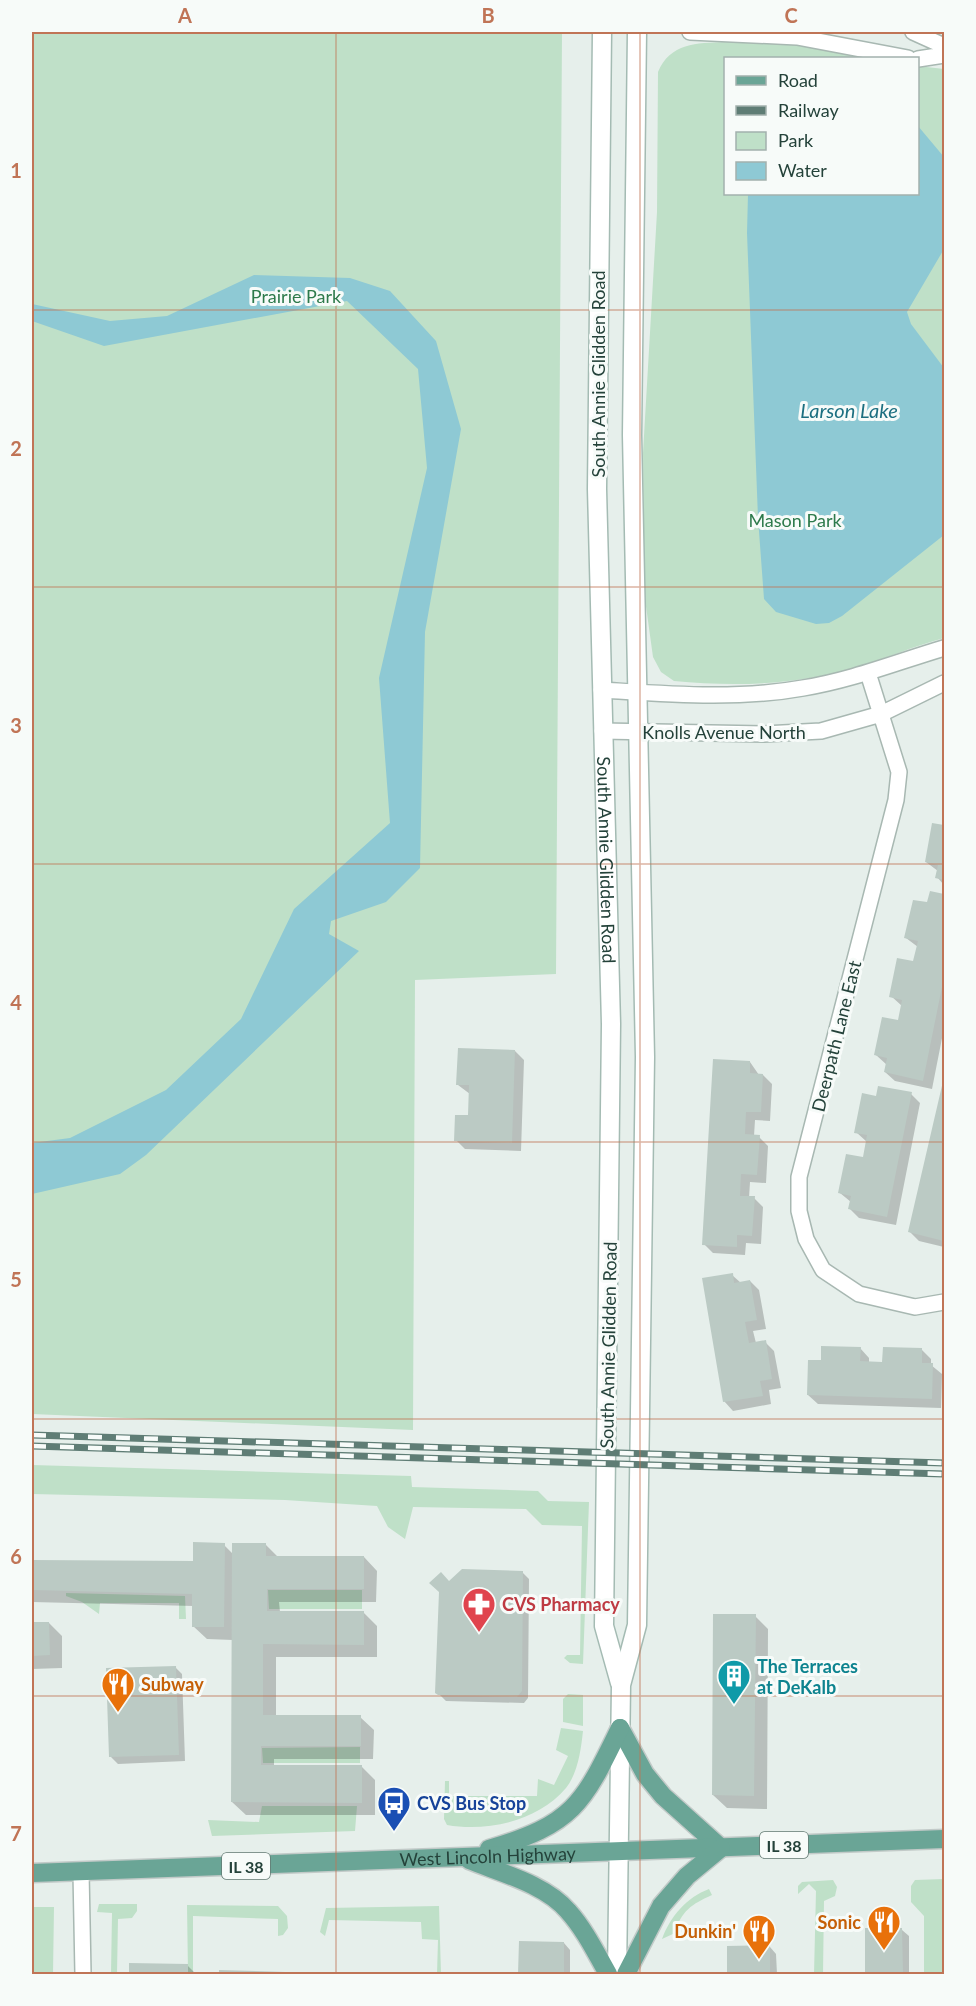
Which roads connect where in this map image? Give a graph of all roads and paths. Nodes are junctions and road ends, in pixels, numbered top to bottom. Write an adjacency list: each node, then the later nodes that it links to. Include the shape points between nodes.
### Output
1 (602, 32): 12 (main road, South Annie Glidden Road, via 597,433)
2 (637, 32): 13 (main road, South Annie Glidden Road, via 632,435)
3 (690, 32): 7 (street, via 797,37)
4 (913, 32): 5 (street)
5 (945, 46)
6 (945, 55): 8 (street)
7 (903, 57)
8 (919, 59)
9 (945, 648): 10 (street, Knolls Avenue North)
10 (868, 674): 13 (street, Knolls Avenue North, via 764,693); 14 (street, Deerpath Lane East)
11 (945, 683): 14 (street, Knolls Avenue North)
12 (601, 690): 13 (street, Knolls Avenue North); 15 (main road, South Annie Glidden Road)
13 (638, 692): 16 (main road, South Annie Glidden Road)
14 (880, 714): 16 (street, Knolls Avenue North, via 848,725 795,734); 17 (street, Deerpath Lane East, via 899,772 896,800 799,1177 799,1211 806,1239 823,1270 858,1294 915,1307)
15 (602, 731): 16 (street, Knolls Avenue North); 18 (main road, South Annie Glidden Road, via 611,1024 604,1626)
16 (638, 732): 18 (main road, South Annie Glidden Road, via 645,1057 637,1625)
17 (945, 1302)
18 (621, 1685): 19 (main road, South Annie Glidden Road)
19 (620, 1728): 21 (main road, via 663,1796); 22 (main road, South Annie Glidden Road); 23 (main road, via 592,1786 566,1816 519,1840)
20 (945, 1839): 21 (main road, West Lincoln Highway / IL 38)
21 (722, 1848): 22 (main road, West Lincoln Highway / IL 38); 29 (main road, via 687,1876 661,1906)
22 (617, 1852): 23 (main road, West Lincoln Highway / IL 38); 28 (main road, South Annie Glidden Road)
23 (461, 1857): 24 (main road, West Lincoln Highway / IL 38); 27 (main road, via 546,1893 567,1909)
24 (81, 1872): 25 (main road, West Lincoln Highway / IL 38); 26 (street)
25 (32, 1873)
26 (83, 1974)
27 (608, 1974)
28 (617, 1974)
29 (626, 1974)

